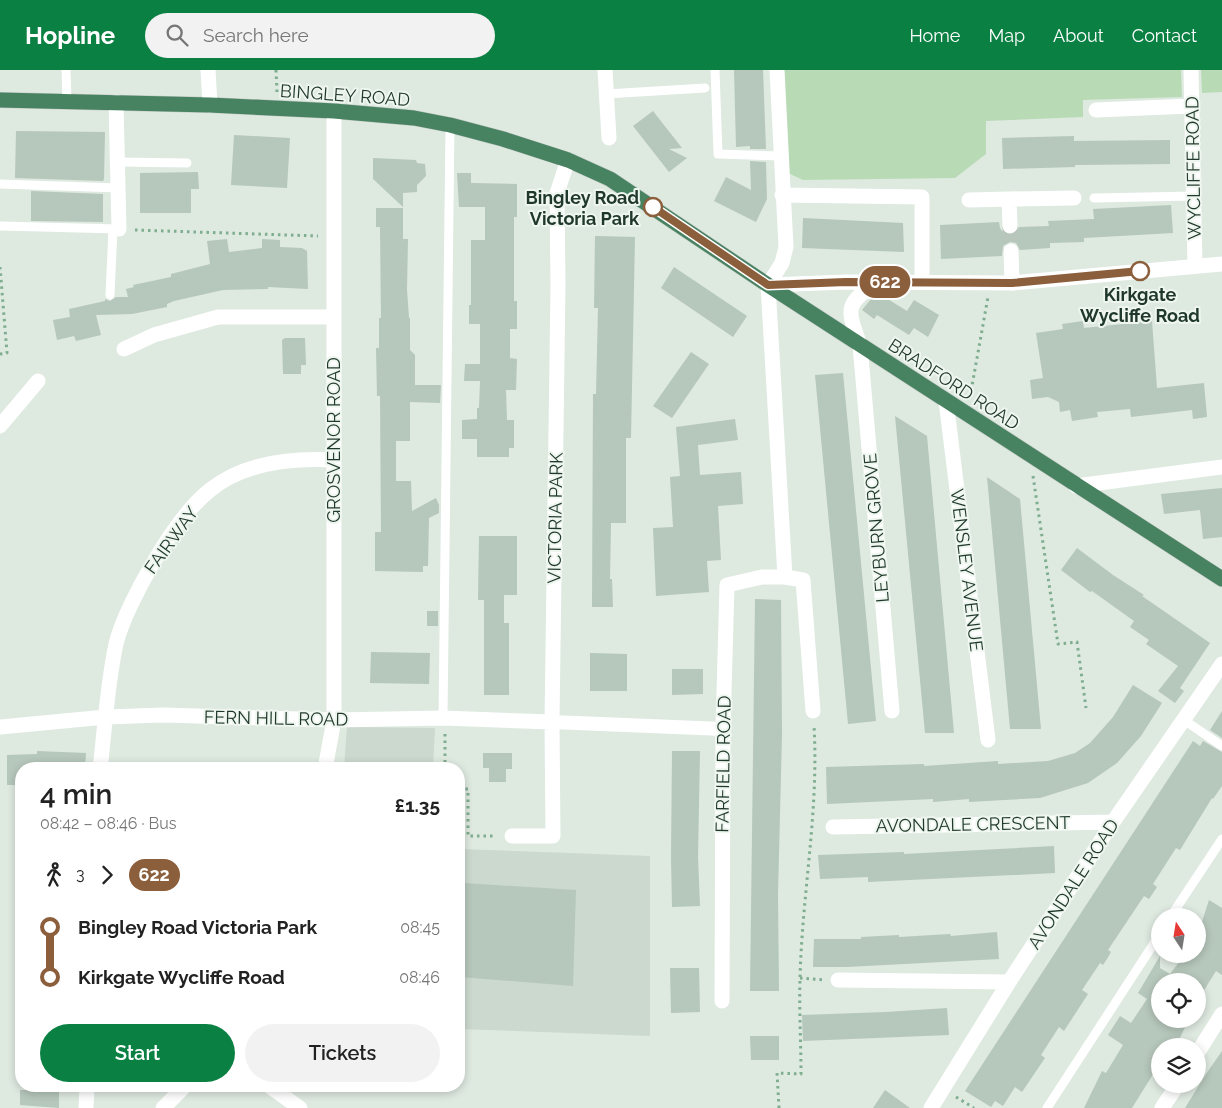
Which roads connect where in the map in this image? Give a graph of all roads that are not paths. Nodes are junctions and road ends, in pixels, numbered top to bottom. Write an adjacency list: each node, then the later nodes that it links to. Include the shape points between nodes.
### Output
1 (66, 70): 10 (lane)
2 (208, 70): 12 (street)
3 (604, 70): 8 (street)
4 (715, 70): 18 (lane, via 718,154)
5 (777, 70): 18 (street)
6 (1191, 70): 13 (street, WYCLIFFE ROAD)
7 (705, 88): 8 (lane)
8 (606, 94): 17 (street)
9 (0, 100): 10 (highway, BINGLEY ROAD)
10 (67, 101): 11 (highway, BINGLEY ROAD)
11 (116, 102): 12 (highway, BINGLEY ROAD); 20 (street)
12 (210, 105): 15 (highway, BINGLEY ROAD)
13 (1192, 106): 14 (street); 25 (street, WYCLIFFE ROAD)
14 (1096, 110)
15 (334, 111): 16 (highway, BINGLEY ROAD, via 414,118); 42 (street, GROSVENOR ROAD)
16 (450, 125): 19 (highway, BINGLEY ROAD); 57 (lane)
17 (609, 138)
18 (781, 156): 24 (street)
19 (568, 160): 30 (highway, BINGLEY ROAD, via 610,179); 60 (street, VICTORIA PARK, via 557,193)
20 (118, 162): 21 (lane); 23 (street)
21 (187, 163)
22 (0, 184): 23 (lane)
23 (119, 188): 33 (street)
24 (782, 194): 38 (street, via 922,197); 40 (street, via 786,247 782,264)
25 (1194, 196): 27 (lane); 36 (street, WYCLIFFE ROAD)
26 (1074, 198): 29 (street)
27 (1094, 198)
28 (969, 200): 29 (street)
29 (1009, 200): 32 (street)
30 (666, 217): 40 (highway, BRADFORD ROAD)
31 (0, 226): 33 (lane)
32 (1010, 226)
33 (116, 229): 41 (lane)
34 (1011, 251): 39 (street)
35 (1222, 264): 36 (street)
36 (1195, 266): 39 (street)
37 (878, 282): 38 (street); 40 (street); 43 (street, LEYBURN GROVE, via 858,294 851,306 850,319)
38 (922, 282): 39 (street)
39 (1012, 283)
40 (768, 285): 43 (highway, BRADFORD ROAD); 51 (street)
41 (110, 295)
42 (332, 317): 44 (street, via 218,317 154,335); 48 (street, GROSVENOR ROAD)
43 (860, 345): 46 (highway, BRADFORD ROAD); 55 (street, LEYBURN GROVE)
44 (124, 349)
45 (38, 381): 47 (street)
46 (946, 401): 50 (highway, BRADFORD ROAD); 63 (street, WENSLEY AVENUE)
47 (0, 426)
48 (333, 460): 56 (street, FAIRWAY, via 308,459 260,466 234,475 210,490 188,513 161,549 140,586 116,643); 58 (street, GROSVENOR ROAD)
49 (1222, 467): 50 (street)
50 (1076, 486): 52 (highway, BRADFORD ROAD)
51 (785, 576): 54 (street, via 803,580); 62 (street, FARFIELD ROAD, via 727,585)
52 (1222, 579)
53 (1222, 664): 59 (street, AVONDALE ROAD)
54 (813, 711)
55 (892, 711)
56 (106, 717): 58 (street, FERN HILL ROAD, via 162,715); 61 (street, FERN HILL ROAD); 65 (street, FAIRWAY)
57 (444, 718): 58 (street, FERN HILL ROAD); 60 (street, FERN HILL ROAD)
58 (334, 720): 66 (street, GROSVENOR ROAD)
59 (1184, 720): 64 (lane); 67 (street, AVONDALE ROAD)
60 (552, 722): 62 (street); 69 (street, VICTORIA PARK, via 553,836)
61 (0, 727)
62 (723, 729): 75 (street, FARFIELD ROAD)
63 (988, 740)
64 (1222, 746)
65 (101, 762)
66 (326, 762)
67 (1113, 822): 68 (street, AVONDALE CRESCENT); 74 (street, AVONDALE ROAD)
68 (833, 827)
69 (512, 836)
70 (1222, 839): 71 (lane)
71 (1177, 908)
72 (1151, 948): 86 (lane)
73 (838, 980): 74 (street)
74 (1009, 982): 85 (street, AVONDALE ROAD)
75 (722, 1001)
76 (1222, 1014): 77 (street)
77 (1206, 1039)
78 (87, 1092): 82 (street)
79 (178, 1092): 83 (street)
80 (277, 1092): 84 (street)
81 (1172, 1093): 87 (street)
82 (86, 1108)
83 (163, 1108)
84 (300, 1108)
85 (931, 1108)
86 (1046, 1108)
87 (1162, 1108)

